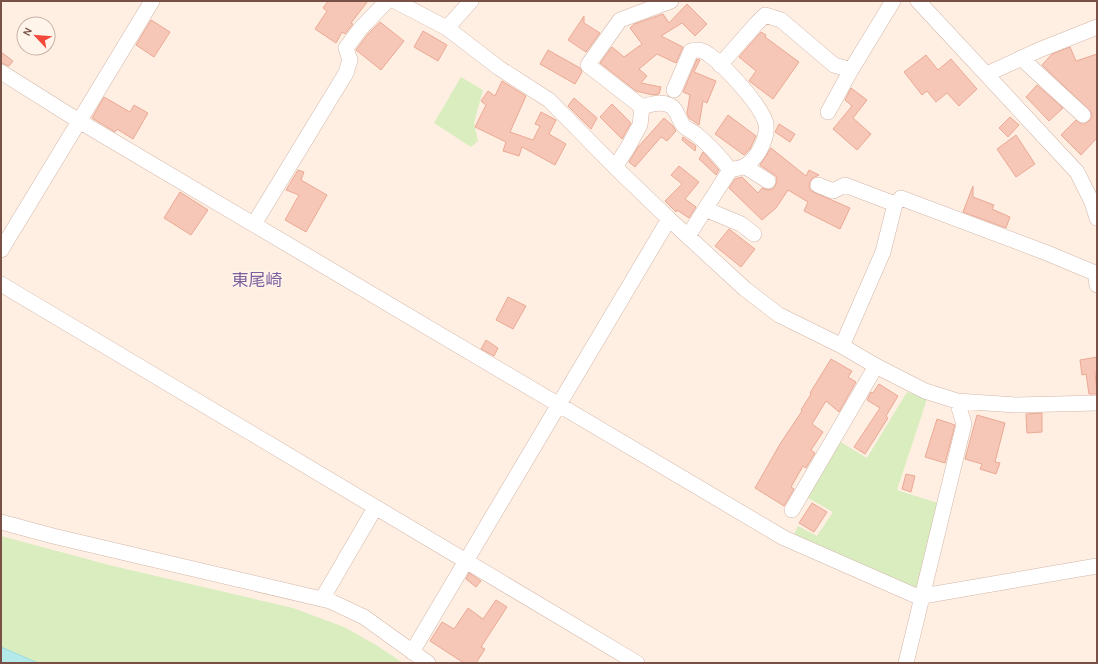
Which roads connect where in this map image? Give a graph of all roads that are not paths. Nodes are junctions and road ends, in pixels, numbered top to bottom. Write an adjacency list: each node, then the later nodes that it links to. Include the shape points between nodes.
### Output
1 (152, 1): 19 (street)
2 (387, 1): 30 (street, via 360,28 346,48 350,60 346,73)
3 (395, 1): 9 (street)
4 (471, 1): 9 (street)
5 (671, 1): 16 (street, via 620,20 588,65)
6 (893, 1): 12 (street)
7 (918, 1): 14 (street)
8 (1097, 27): 10 (street)
9 (447, 28): 21 (street, via 499,68 549,100)
10 (1021, 58): 14 (street); 18 (street)
11 (720, 65): 12 (street, via 766,15 782,20 834,65); 15 (street, via 707,53 697,49 691,51); 20 (street, via 749,96 762,114 766,125 762,145)
12 (851, 70): 17 (street)
13 (1, 72): 19 (street)
14 (987, 74): 25 (street)
15 (674, 90)
16 (642, 107): 21 (street, via 640,125); 22 (street, via 664,103 672,106 684,126 709,144)
17 (828, 112)
18 (1083, 115)
19 (79, 121): 30 (street); 33 (street)
20 (744, 166): 22 (street); 23 (street)
21 (614, 167): 29 (street)
22 (730, 170): 27 (street)
23 (768, 181)
24 (818, 185): 26 (street, via 833,191 845,185)
25 (1092, 187): 28 (street, via 1092,202)
26 (895, 204): 35 (street, via 901,198 1047,253 1094,273); 36 (street, via 883,252)
27 (705, 209): 31 (street, via 741,224); 32 (street)
28 (1097, 218)
29 (670, 219): 32 (street); 40 (street)
30 (254, 224): 40 (street)
31 (754, 234)
32 (688, 236): 36 (street, via 745,289 780,315)
33 (1, 250)
34 (1, 284): 41 (street)
35 (1097, 285)
36 (842, 346): 37 (street)
37 (876, 366): 38 (street, via 925,391); 42 (street)
38 (956, 401): 39 (street, via 1016,405); 46 (street, via 964,424)
39 (1097, 403)
40 (560, 405): 44 (street); 46 (street, via 784,538 914,595)
41 (375, 508): 44 (street); 47 (street)
42 (792, 510)
43 (1, 522): 47 (street)
44 (467, 560): 48 (street); 50 (street)
45 (1097, 566): 46 (street)
46 (923, 596): 51 (street)
47 (322, 599): 48 (street, via 364,617)
48 (412, 652): 49 (street)
49 (428, 663)
50 (637, 663)
51 (906, 663)

